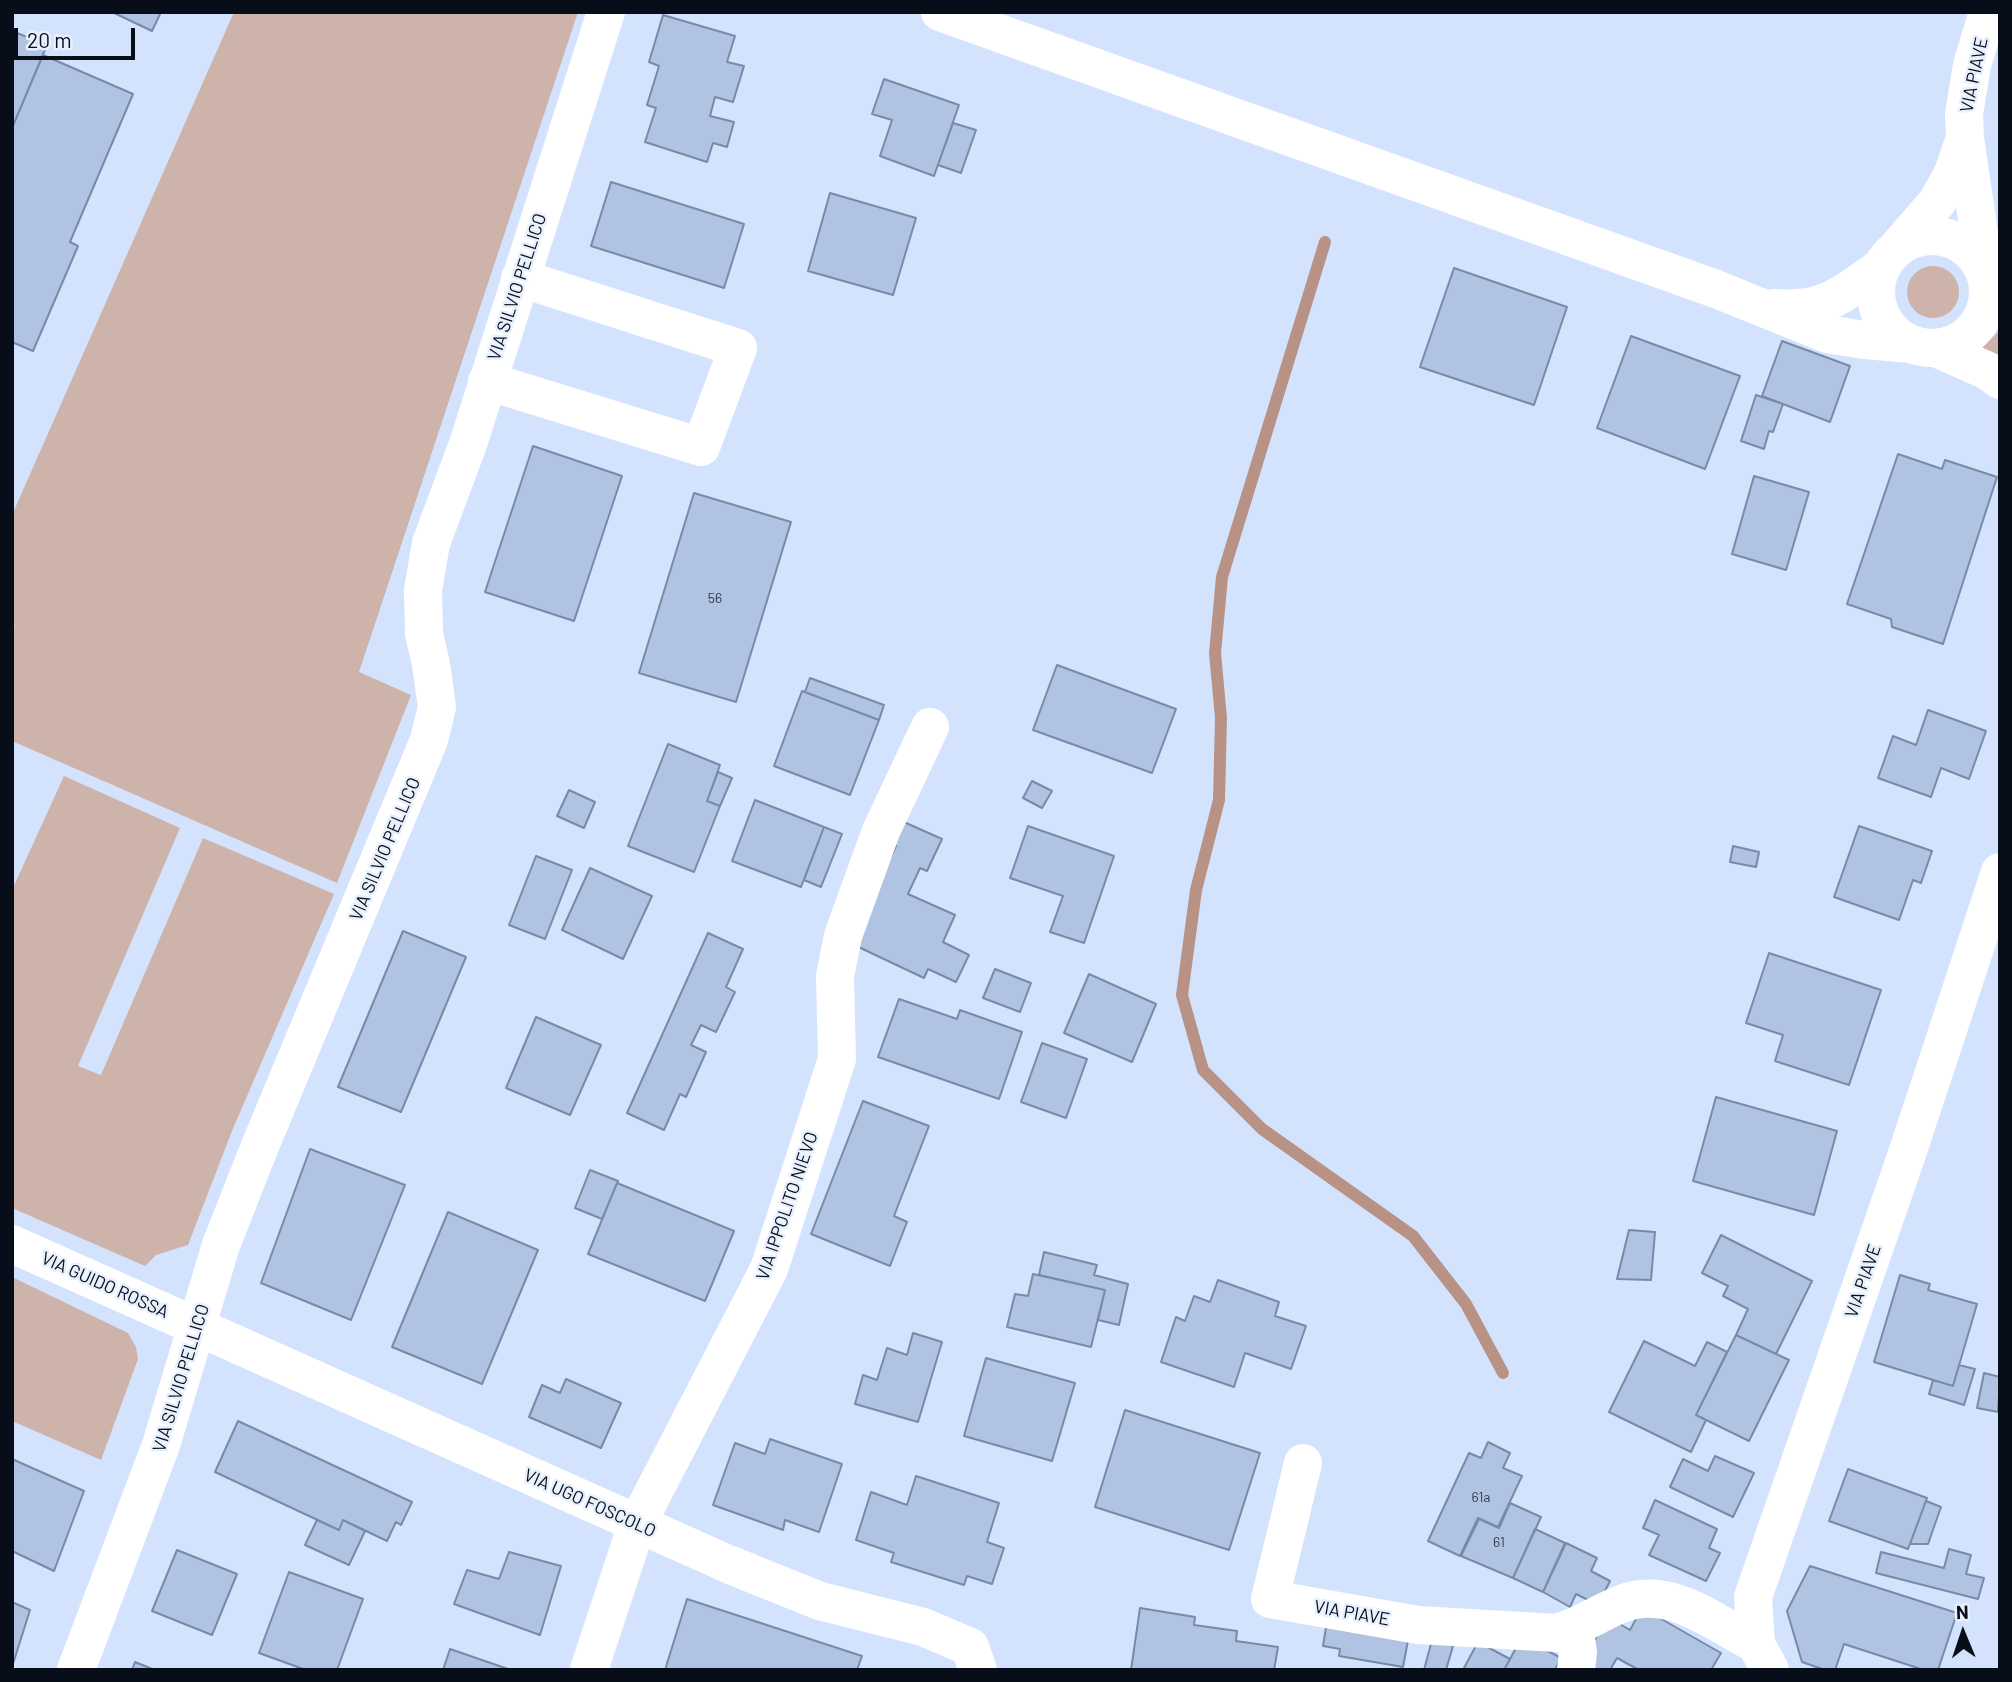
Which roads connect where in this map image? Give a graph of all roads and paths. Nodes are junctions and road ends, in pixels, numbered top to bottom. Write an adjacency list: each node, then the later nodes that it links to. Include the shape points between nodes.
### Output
1 (606, 12): 6 (street, VIA SILVIO PELLICO)
2 (940, 12): 8 (street)
3 (1989, 12): 4 (street, VIA PIAVE, via 1972,65)
4 (1965, 138): 5 (street, VIA PIAVE, via 1937,202); 7 (street, VIA PIAVE)
5 (1889, 257): 7 (street, via 1912,239 1944,236 1972,251); 8 (street, via 1829,303 1796,310); 9 (street, via 1876,283 1880,313 1893,332)
6 (520, 278): 11 (street, VIA SILVIO PELLICO); 11 (street, via 738,348 701,447)
7 (1989, 283): 9 (street, via 1984,312 1966,337 1952,345)
8 (1758, 307): 9 (street, via 1827,334)
9 (1924, 346): 10 (street, via 1989,371)
10 (2000, 380)
11 (487, 381): 16 (street, VIA SILVIO PELLICO, via 431,543 423,590 424,634 437,707 429,740 260,1146 221,1245)
12 (930, 727): 18 (street, VIA IPPOLITO NIEVO, via 881,831 843,936 835,976 836,1059 769,1269)
13 (2000, 872): 14 (street, VIA PIAVE)
14 (1993, 921): 20 (street, VIA PIAVE, via 1753,1597)
15 (12, 1244): 16 (street, VIA GUIDO ROSSA)
16 (197, 1326): 18 (street, VIA UGO FOSCOLO); 21 (street, VIA SILVIO PELLICO, via 161,1446)
17 (1303, 1463): 19 (street, VIA PIAVE, via 1270,1599 1418,1625 1558,1633)
18 (637, 1524): 22 (street, VIA IPPOLITO NIEVO); 23 (street, VIA UGO FOSCOLO, via 820,1601 922,1627 970,1647)
19 (1574, 1628): 20 (street, VIA PIAVE, via 1622,1604 1661,1599 1700,1612); 24 (street)
20 (1763, 1657)
21 (76, 1670)
22 (589, 1670)
23 (978, 1670)
24 (1576, 1670)

